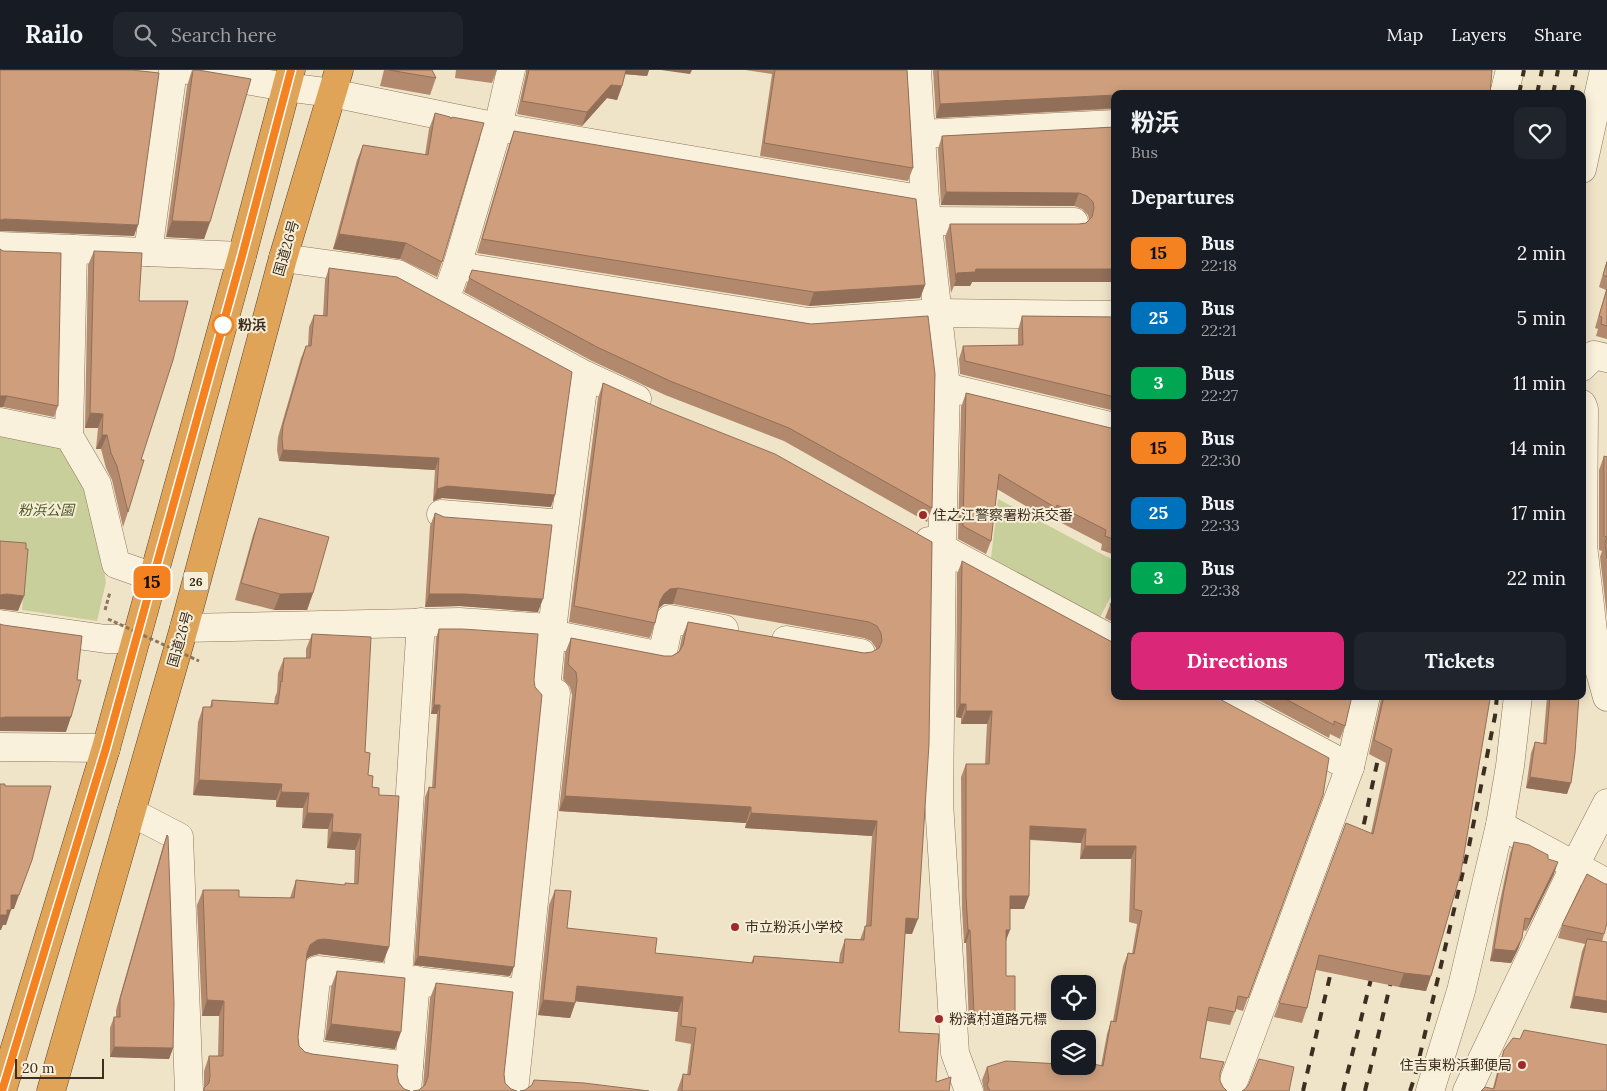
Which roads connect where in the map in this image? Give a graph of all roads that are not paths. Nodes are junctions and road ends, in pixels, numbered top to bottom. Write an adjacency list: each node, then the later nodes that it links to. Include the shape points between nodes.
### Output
1 (173, 70): 18 (street)
2 (188, 70): 7 (street)
3 (511, 70): 11 (street)
4 (917, 70): 12 (street)
5 (1510, 70): 9 (street)
6 (1604, 70): 13 (street)
7 (289, 79): 8 (street); 19 (highway)
8 (335, 82): 11 (street); 20 (highway, 国道26号 / 26)
9 (1505, 90)
10 (1111, 124): 12 (street)
11 (498, 127): 14 (street); 21 (street)
12 (921, 134): 14 (street)
13 (1586, 151)
14 (926, 211): 15 (street); 23 (street)
15 (1074, 222)
16 (0, 246): 17 (street)
17 (73, 249): 18 (street); 32 (street)
18 (148, 252): 19 (street)
19 (242, 256): 38 (highway)
20 (283, 258): 22 (street, via 398,274); 41 (highway, 国道26号 / 26)
21 (456, 266): 22 (street); 23 (street, via 808,322)
22 (445, 300): 27 (street)
23 (937, 314): 24 (street); 28 (street)
24 (1111, 315)
25 (1607, 358): 26 (street, via 1594,354)
26 (1586, 362)
27 (585, 375): 29 (street); 34 (street)
28 (946, 387): 31 (street); 36 (street)
29 (659, 409)
30 (0, 422): 32 (street)
31 (1111, 425)
32 (69, 436): 38 (street, via 97,484 116,564)
33 (441, 514): 34 (street)
34 (564, 524): 42 (street)
35 (909, 529): 36 (street)
36 (942, 548): 44 (street); 65 (street, via 939,802 955,1053)
37 (1586, 571): 46 (street, via 1596,658)
38 (153, 577): 43 (highway)
39 (421, 622): 41 (street); 42 (street, via 458,622); 58 (street)
40 (0, 624): 43 (street, via 106,639)
41 (184, 628): 54 (highway, 国道26号 / 26)
42 (551, 631): 45 (street, via 662,656 670,619); 59 (street, via 546,690 556,693)
43 (136, 639): 51 (highway)
44 (1111, 639)
45 (861, 652)
46 (1607, 697)
47 (1224, 700): 52 (street)
48 (1365, 700): 52 (street)
49 (1518, 700): 55 (street)
50 (0, 748): 51 (street)
51 (106, 748): 61 (highway)
52 (1350, 767): 66 (street)
53 (1607, 804): 56 (street)
54 (131, 812): 62 (highway, 国道26号 / 26); 63 (street, via 179,837)
55 (1500, 825): 56 (street); 67 (street, via 1461,991)
56 (1574, 865): 57 (street); 68 (street)
57 (1607, 882)
58 (407, 979): 59 (street); 60 (street); 60 (street, via 317,970 308,1054)
59 (524, 993): 64 (street)
60 (408, 1079)
61 (2, 1091)
62 (51, 1091)
63 (189, 1091)
64 (514, 1091)
65 (969, 1091)
66 (1230, 1091)
67 (1430, 1091)
68 (1467, 1091)

